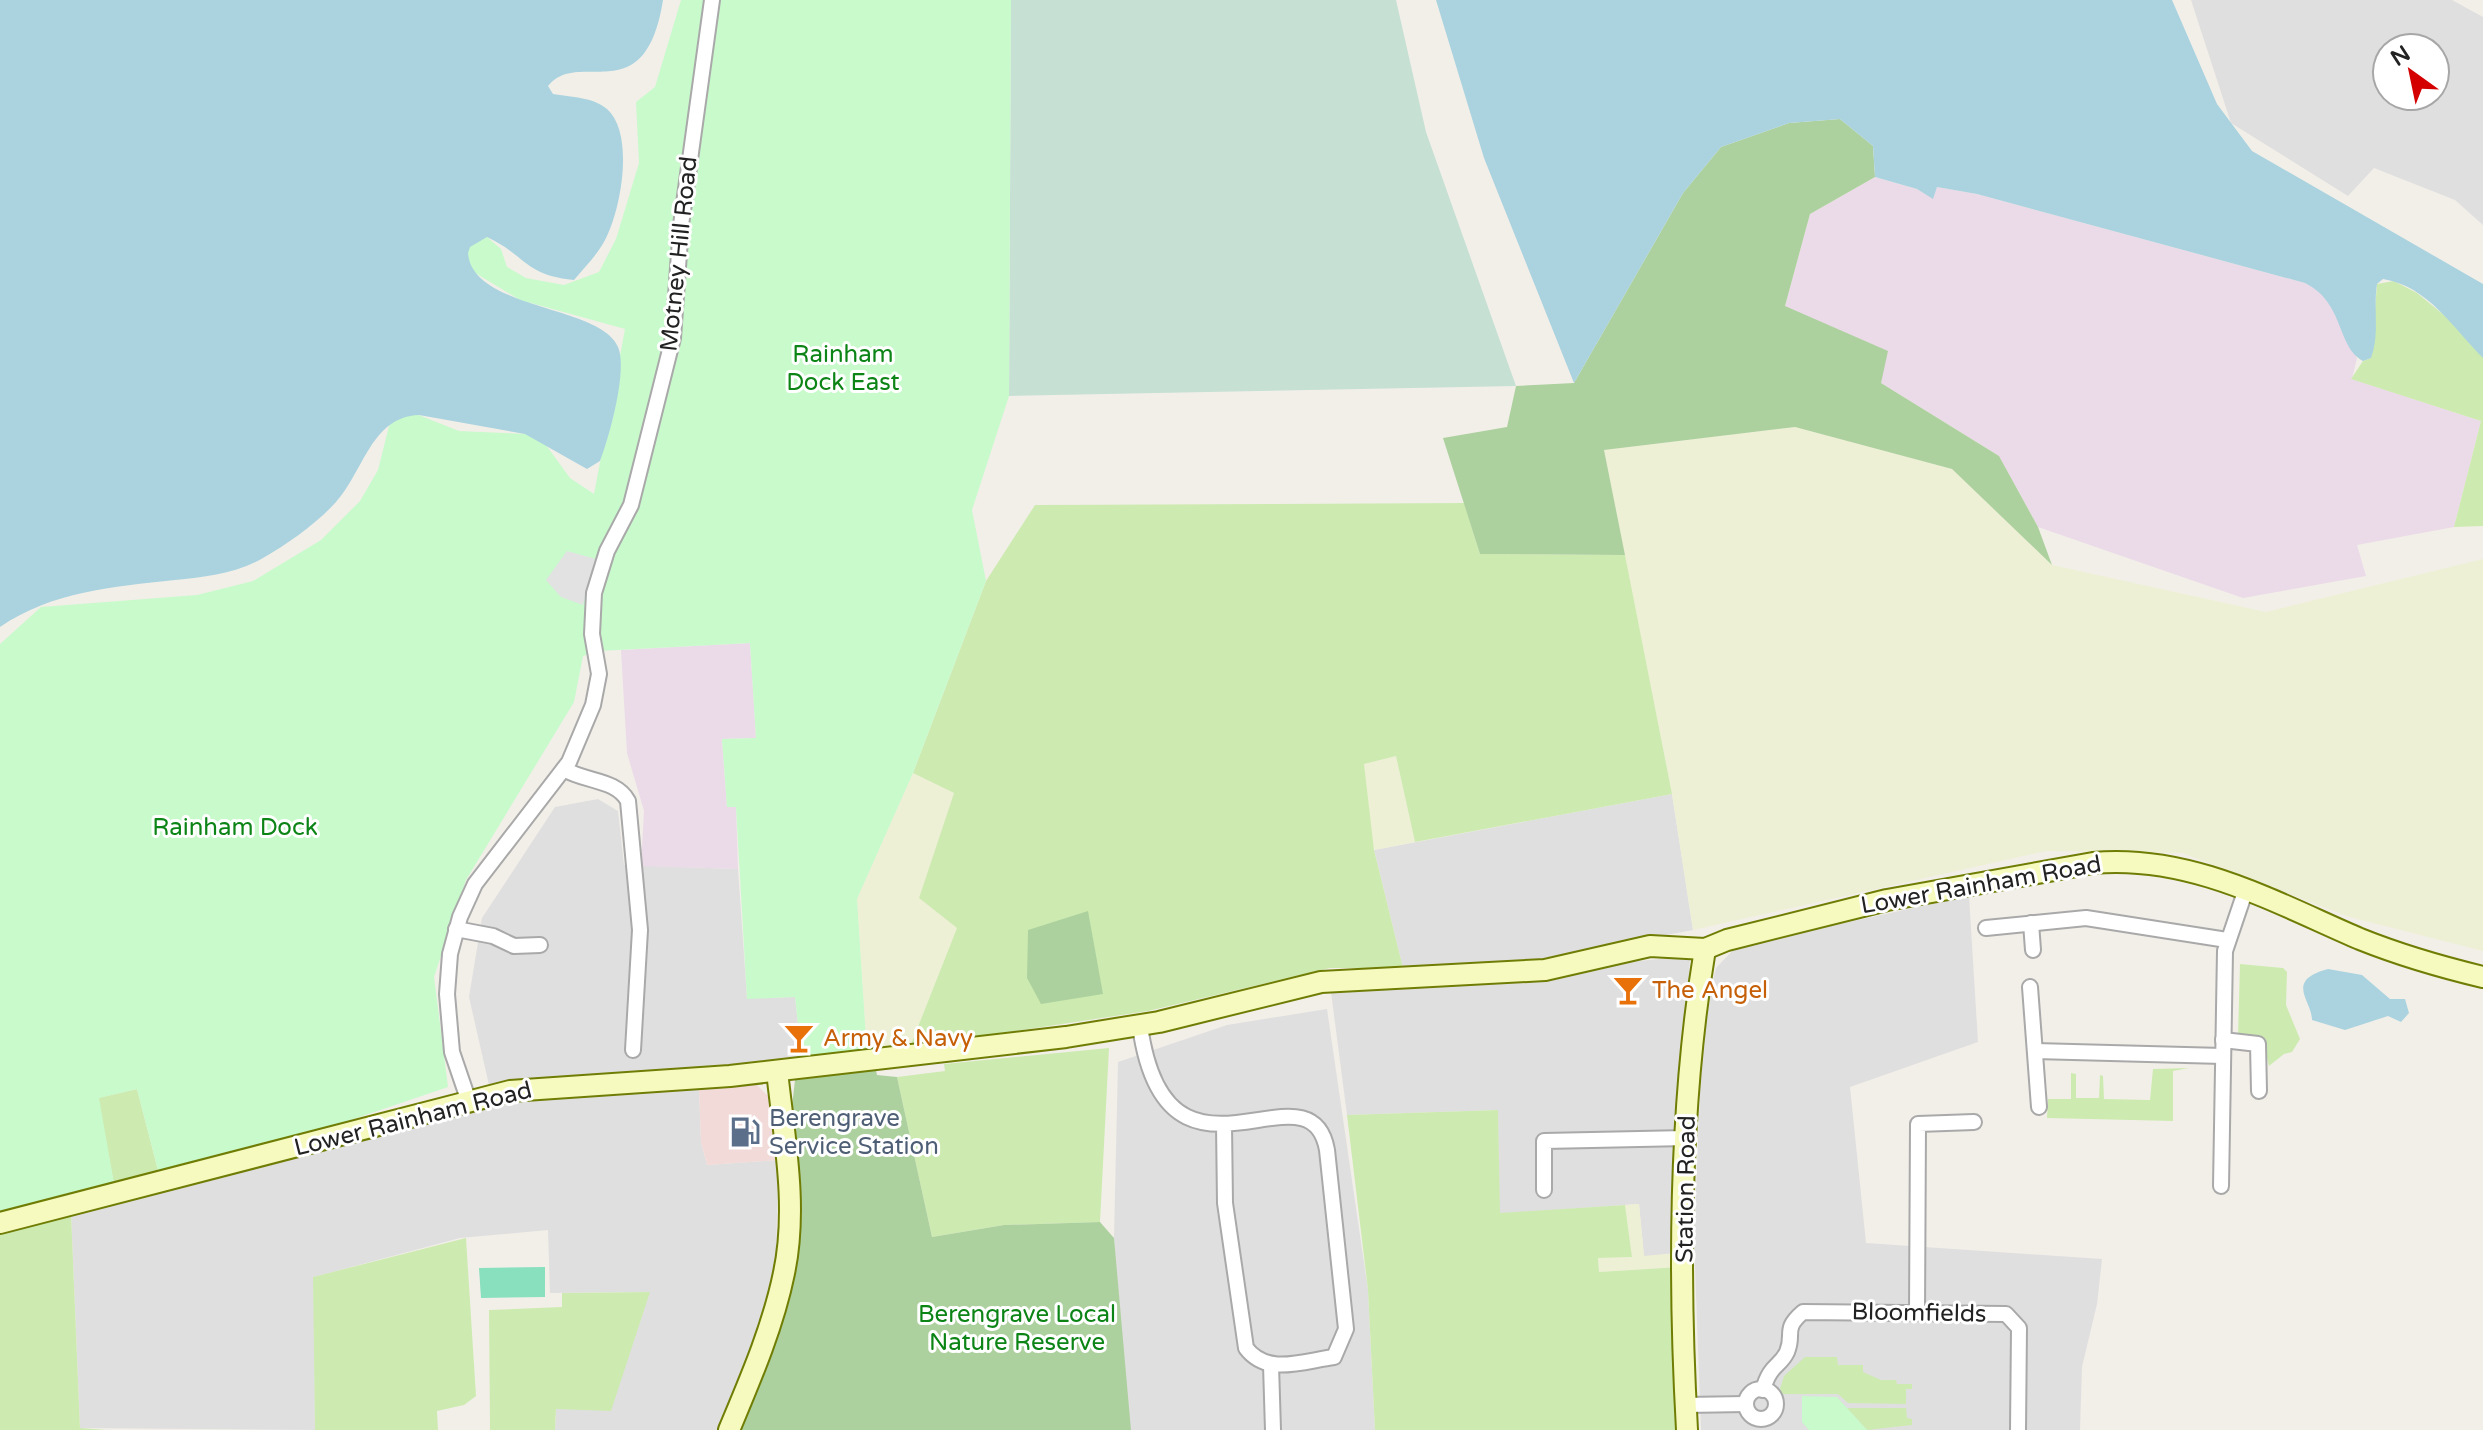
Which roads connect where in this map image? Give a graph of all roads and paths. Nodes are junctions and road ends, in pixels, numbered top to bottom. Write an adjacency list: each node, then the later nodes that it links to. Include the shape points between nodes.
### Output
1 (712, 0): 2 (street, Motney Hill Road, via 681,225 673,338 631,505 607,551 594,593 596,692 583,735)
2 (564, 769): 6 (street, Motney Hill Road, via 475,884); 15 (street, via 614,787 628,801 640,930)
3 (2246, 889): 7 (street); 9 (main road, Lower Rainham Road, via 2160,864 2093,863 1863,905); 11 (main road, Lower Rainham Road, via 2391,951)
4 (2031, 923): 5 (street); 7 (street, via 2097,919); 10 (street)
5 (1986, 928)
6 (456, 929): 8 (street, via 514,946); 20 (street, Motney Hill Road, via 447,994)
7 (2227, 940): 14 (street)
8 (540, 945)
9 (1705, 949): 13 (main road, Lower Rainham Road, via 1650,946 1545,970 1321,982); 24 (main road, Station Road)
10 (2033, 950)
11 (2483, 977)
12 (2030, 987): 16 (street)
13 (1140, 1026): 18 (main road, Lower Rainham Road); 23 (street, via 1148,1070 1164,1100 1188,1117)
14 (2223, 1040): 17 (street); 19 (street, via 2258,1044)
15 (633, 1050)
16 (2035, 1051): 17 (street); 21 (street)
17 (2223, 1056): 25 (street)
18 (777, 1071): 20 (main road, Lower Rainham Road, via 573,1084 510,1091); 34 (main road, via 789,1193 784,1273)
19 (2259, 1091)
20 (464, 1104): 27 (main road, Lower Rainham Road)
21 (2039, 1107)
22 (1974, 1122): 28 (street, via 1918,1124)
23 (1224, 1125): 29 (street, via 1225,1203 1246,1348 1256,1361); 29 (street, via 1297,1116 1317,1126 1327,1147 1346,1329 1334,1357)
24 (1687, 1138): 26 (street, via 1544,1141); 32 (main road, Station Road)
25 (2221, 1186)
26 (1544, 1190)
27 (0, 1223)
28 (1917, 1313): 30 (street, Bloomfields, via 1803,1312 1790,1324 1787,1352 1769,1371); 37 (street, Bloomfields, via 2006,1314 2013,1320 2019,1328)
29 (1271, 1365): 35 (street)
30 (1763, 1390): 31 (street, Bloomfields, via 1751,1393); 33 (street, via 1771,1393 1776,1405)
31 (1746, 1404): 32 (street); 33 (street, via 1751,1416)
32 (1685, 1405): 36 (main road, Station Road)
33 (1765, 1424)
34 (729, 1430)
35 (1273, 1430)
36 (1687, 1430)
37 (2018, 1430)

